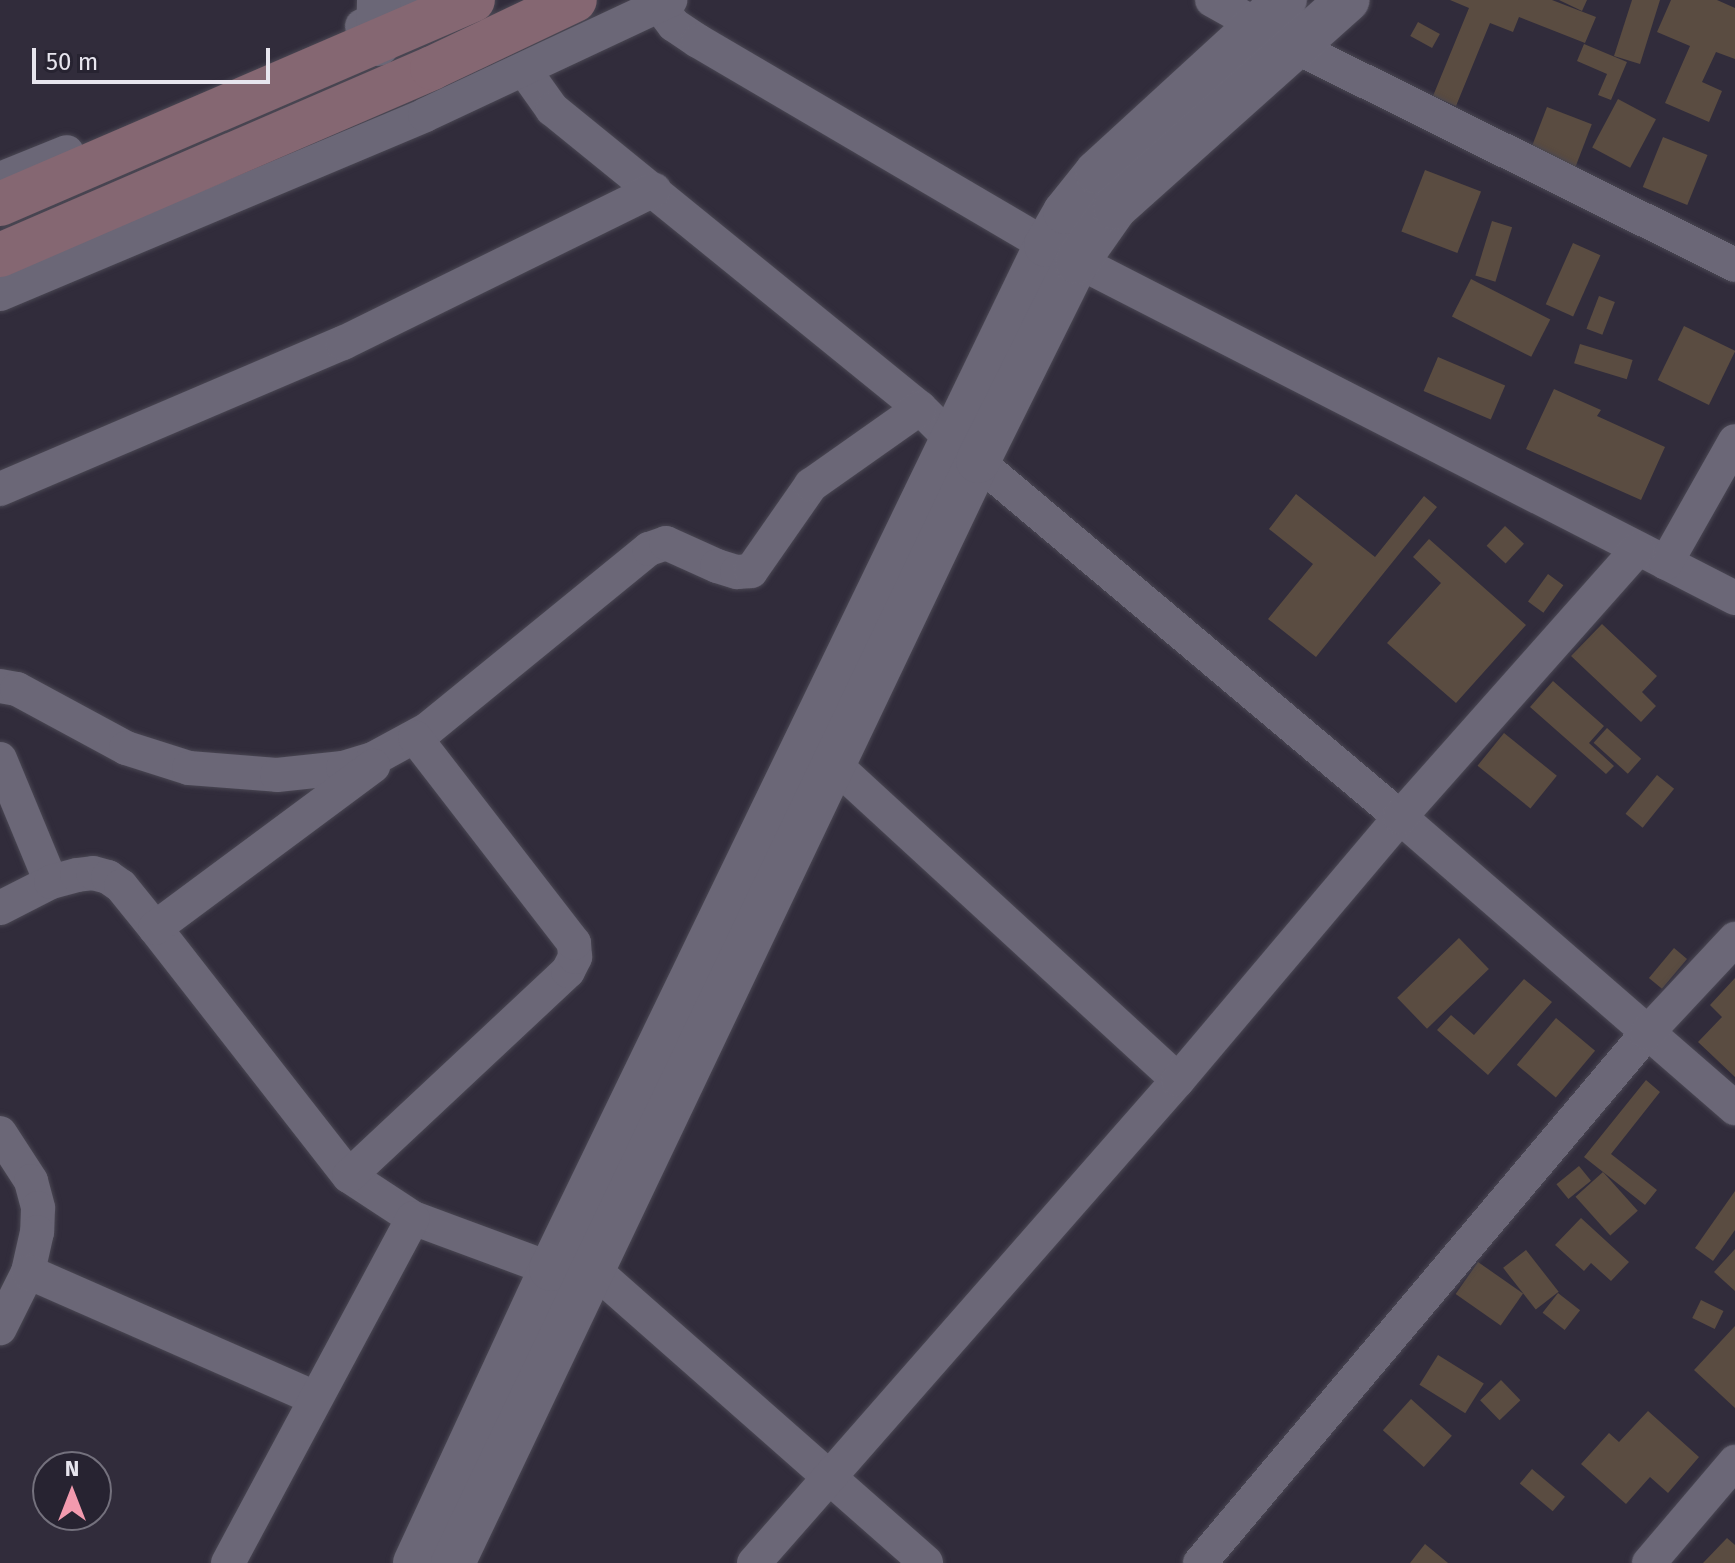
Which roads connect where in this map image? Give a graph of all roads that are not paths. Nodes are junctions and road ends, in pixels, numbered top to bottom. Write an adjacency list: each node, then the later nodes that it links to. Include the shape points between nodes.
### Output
1 (473, 0): 7 (main road)
2 (575, 0): 14 (main road, via 432,68)
3 (1212, 0): 6 (street)
4 (1348, 0): 8 (street)
5 (661, 2): 9 (street); 13 (street, via 674,25 698,41)
6 (1271, 12): 8 (street); 13 (street, via 1097,172 1065,212)
7 (388, 16): 10 (street); 12 (main road)
8 (1296, 47): 13 (street); 15 (street)
9 (525, 71): 11 (street, via 552,109); 16 (street)
10 (0, 179)
11 (654, 190): 17 (street); 20 (street, via 343,343)
12 (0, 204)
13 (1062, 254): 19 (street); 21 (street)
14 (0, 255)
15 (1735, 265)
16 (0, 294)
17 (920, 408): 19 (street); 24 (street, via 811,485 751,571 717,566 666,543 649,549)
18 (1735, 441): 21 (street)
19 (965, 450): 26 (street); 27 (street); 38 (street)
20 (0, 489)
21 (1652, 556): 22 (street); 27 (street)
22 (1735, 598)
23 (0, 686): 24 (street, via 17,689 126,748 189,768 309,773 358,764)
24 (408, 741): 30 (street); 36 (street, via 574,943 575,957 568,971)
25 (0, 759): 28 (street)
26 (834, 764): 33 (street); 38 (street)
27 (1400, 817): 32 (street); 33 (street)
28 (51, 882): 29 (street); 30 (street, via 93,873 108,877)
29 (0, 908)
30 (155, 928): 36 (street)
31 (1735, 939): 32 (street)
32 (1647, 1033): 34 (street); 49 (street)
33 (1178, 1080): 43 (street)
34 (1735, 1108)
35 (0, 1133): 39 (street, via 31,1181 38,1208)
36 (349, 1176): 37 (street)
37 (413, 1218): 38 (street); 41 (street)
38 (572, 1269): 43 (street); 45 (street); 46 (street)
39 (28, 1272): 40 (street); 41 (street)
40 (0, 1328)
41 (315, 1398): 44 (street)
42 (1735, 1462): 50 (street)
43 (826, 1478): 47 (street); 48 (street)
44 (228, 1563)
45 (415, 1563)
46 (453, 1563)
47 (754, 1563)
48 (926, 1563)
49 (1200, 1563)
50 (1649, 1563)

